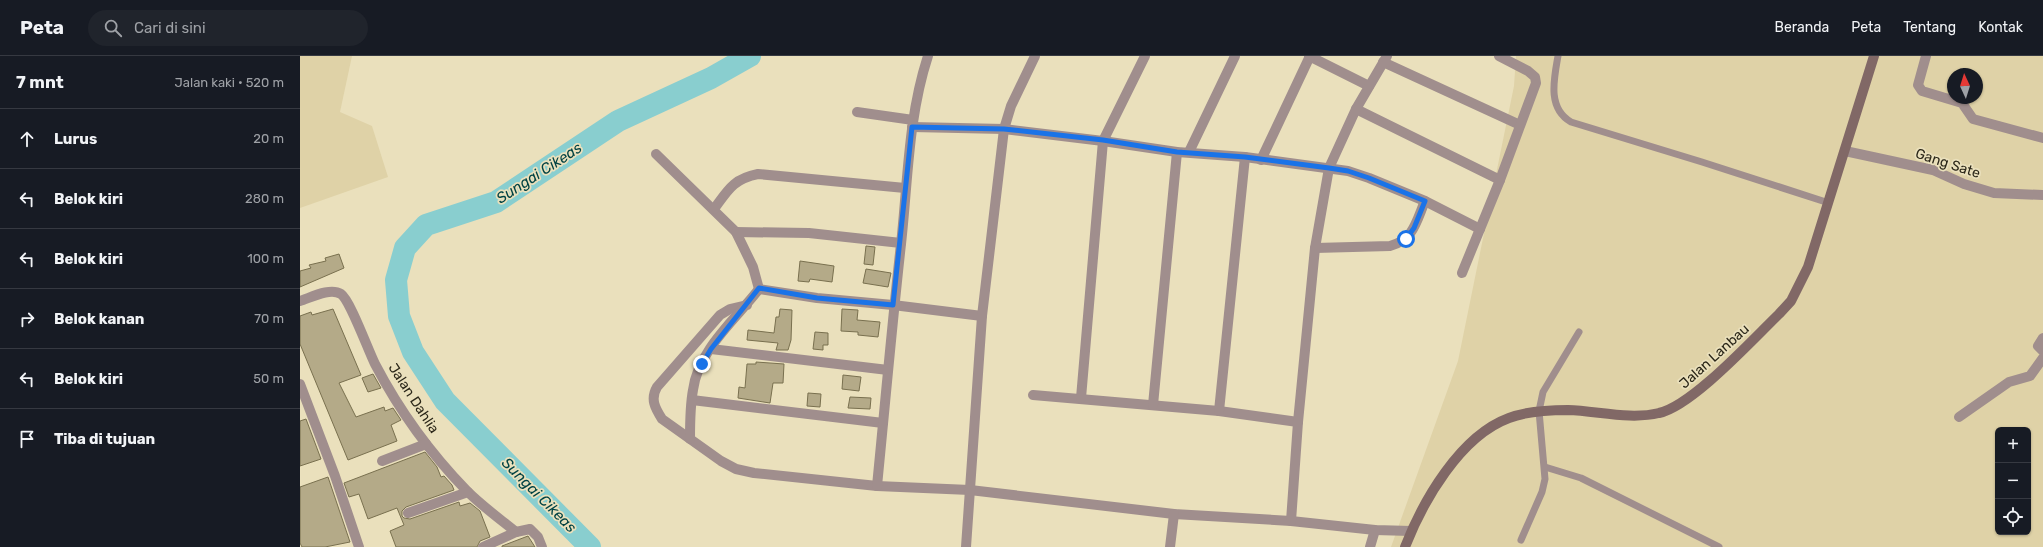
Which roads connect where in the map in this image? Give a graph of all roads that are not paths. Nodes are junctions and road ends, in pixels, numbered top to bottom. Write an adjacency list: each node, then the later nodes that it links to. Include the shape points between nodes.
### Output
1 (928, 56): 14 (street, via 919,84)
2 (1035, 56): 16 (street, via 1011,106)
3 (1146, 56): 18 (street)
4 (1235, 56): 21 (street)
5 (1310, 56): 11 (street); 24 (street)
6 (1499, 56): 15 (street, via 1535,77 1534,90)
7 (1558, 56): 30 (lane, via 1553,96 1561,114 1571,122)
8 (1874, 56): 19 (street, Jalan Lanbau)
9 (1926, 56): 17 (street, via 1918,85 1922,91 1962,103 1973,119)
10 (1385, 59): 11 (street); 15 (street)
11 (1369, 86): 12 (street)
12 (1356, 109): 25 (street); 26 (street)
13 (857, 112): 14 (street)
14 (912, 123): 16 (street); 27 (street)
15 (1520, 125): 26 (street)
16 (1004, 129): 18 (street); 41 (street)
17 (2043, 138)
18 (1103, 140): 20 (street); 50 (street)
19 (1845, 151): 28 (street, Gang Sate, via 1933,170 1964,184 1994,193); 30 (street, Jalan Lanbau)
20 (1177, 152): 21 (street); 52 (street)
21 (1189, 152): 23 (street)
22 (656, 154): 31 (street)
23 (1245, 157): 24 (street); 53 (street)
24 (1261, 160): 25 (street)
25 (1329, 168): 29 (street, via 1369,178); 35 (street)
26 (1500, 180): 32 (street)
27 (905, 188): 31 (street, via 758,174 747,176 732,184); 34 (street)
28 (2043, 195)
29 (1425, 201): 32 (street); 35 (street, via 1414,228 1400,243 1390,246)
30 (1829, 203): 54 (street, Jalan Lanbau, via 1808,267 1791,301 1693,395 1678,405 1654,414)
31 (714, 210): 33 (street)
32 (1480, 229): 36 (street)
33 (736, 232): 34 (street, via 822,233); 37 (street, via 753,267)
34 (901, 243): 40 (street)
35 (1315, 248): 56 (street)
36 (1462, 273)
37 (759, 288): 39 (street); 40 (street, via 817,298)
38 (300, 301): 59 (street, Jalan Dahlia, via 332,292 339,292 344,296 393,398)
39 (747, 305): 44 (street); 58 (street, via 730,309 720,315 654,393 654,405 662,419)
40 (893, 305): 41 (street); 47 (street)
41 (982, 316): 63 (street)
42 (1579, 332): 54 (lane, via 1543,392)
43 (2043, 338): 45 (street, via 2038,346)
44 (711, 349): 47 (street); 51 (street, via 696,378)
45 (2043, 351)
46 (2043, 358): 55 (street, via 2030,376 2009,382)
47 (888, 370): 57 (street)
48 (300, 384): 72 (street)
49 (1032, 394): 50 (street)
50 (1081, 398): 52 (street)
51 (692, 400): 57 (street); 58 (street)
52 (1153, 405): 53 (street)
53 (1219, 411): 56 (street)
54 (1539, 411): 61 (lane); 69 (street, Jalan Lanbau, via 1509,418 1483,432 1450,466 1434,489)
55 (1959, 417)
56 (1298, 422): 67 (street)
57 (883, 423): 62 (street)
58 (690, 439): 62 (street, via 736,469)
59 (426, 444): 60 (street); 64 (street, Jalan Dahlia)
60 (382, 460)
61 (1545, 468): 71 (lane, via 1542,492); 79 (lane, via 1581,478)
62 (877, 486): 63 (street)
63 (970, 490): 66 (street); 75 (street)
64 (468, 492): 65 (street); 70 (street, Jalan Dahlia)
65 (408, 513)
66 (1174, 514): 67 (street); 76 (street)
67 (1291, 522): 68 (street)
68 (1374, 530): 69 (street); 77 (street)
69 (1412, 531): 78 (street, Jalan Lanbau)
70 (516, 532): 73 (street); 74 (street, via 533,532)
71 (1521, 540)
72 (359, 547)
73 (484, 547)
74 (542, 547)
75 (966, 547)
76 (1170, 547)
77 (1370, 547)
78 (1405, 547)
79 (1719, 547)

